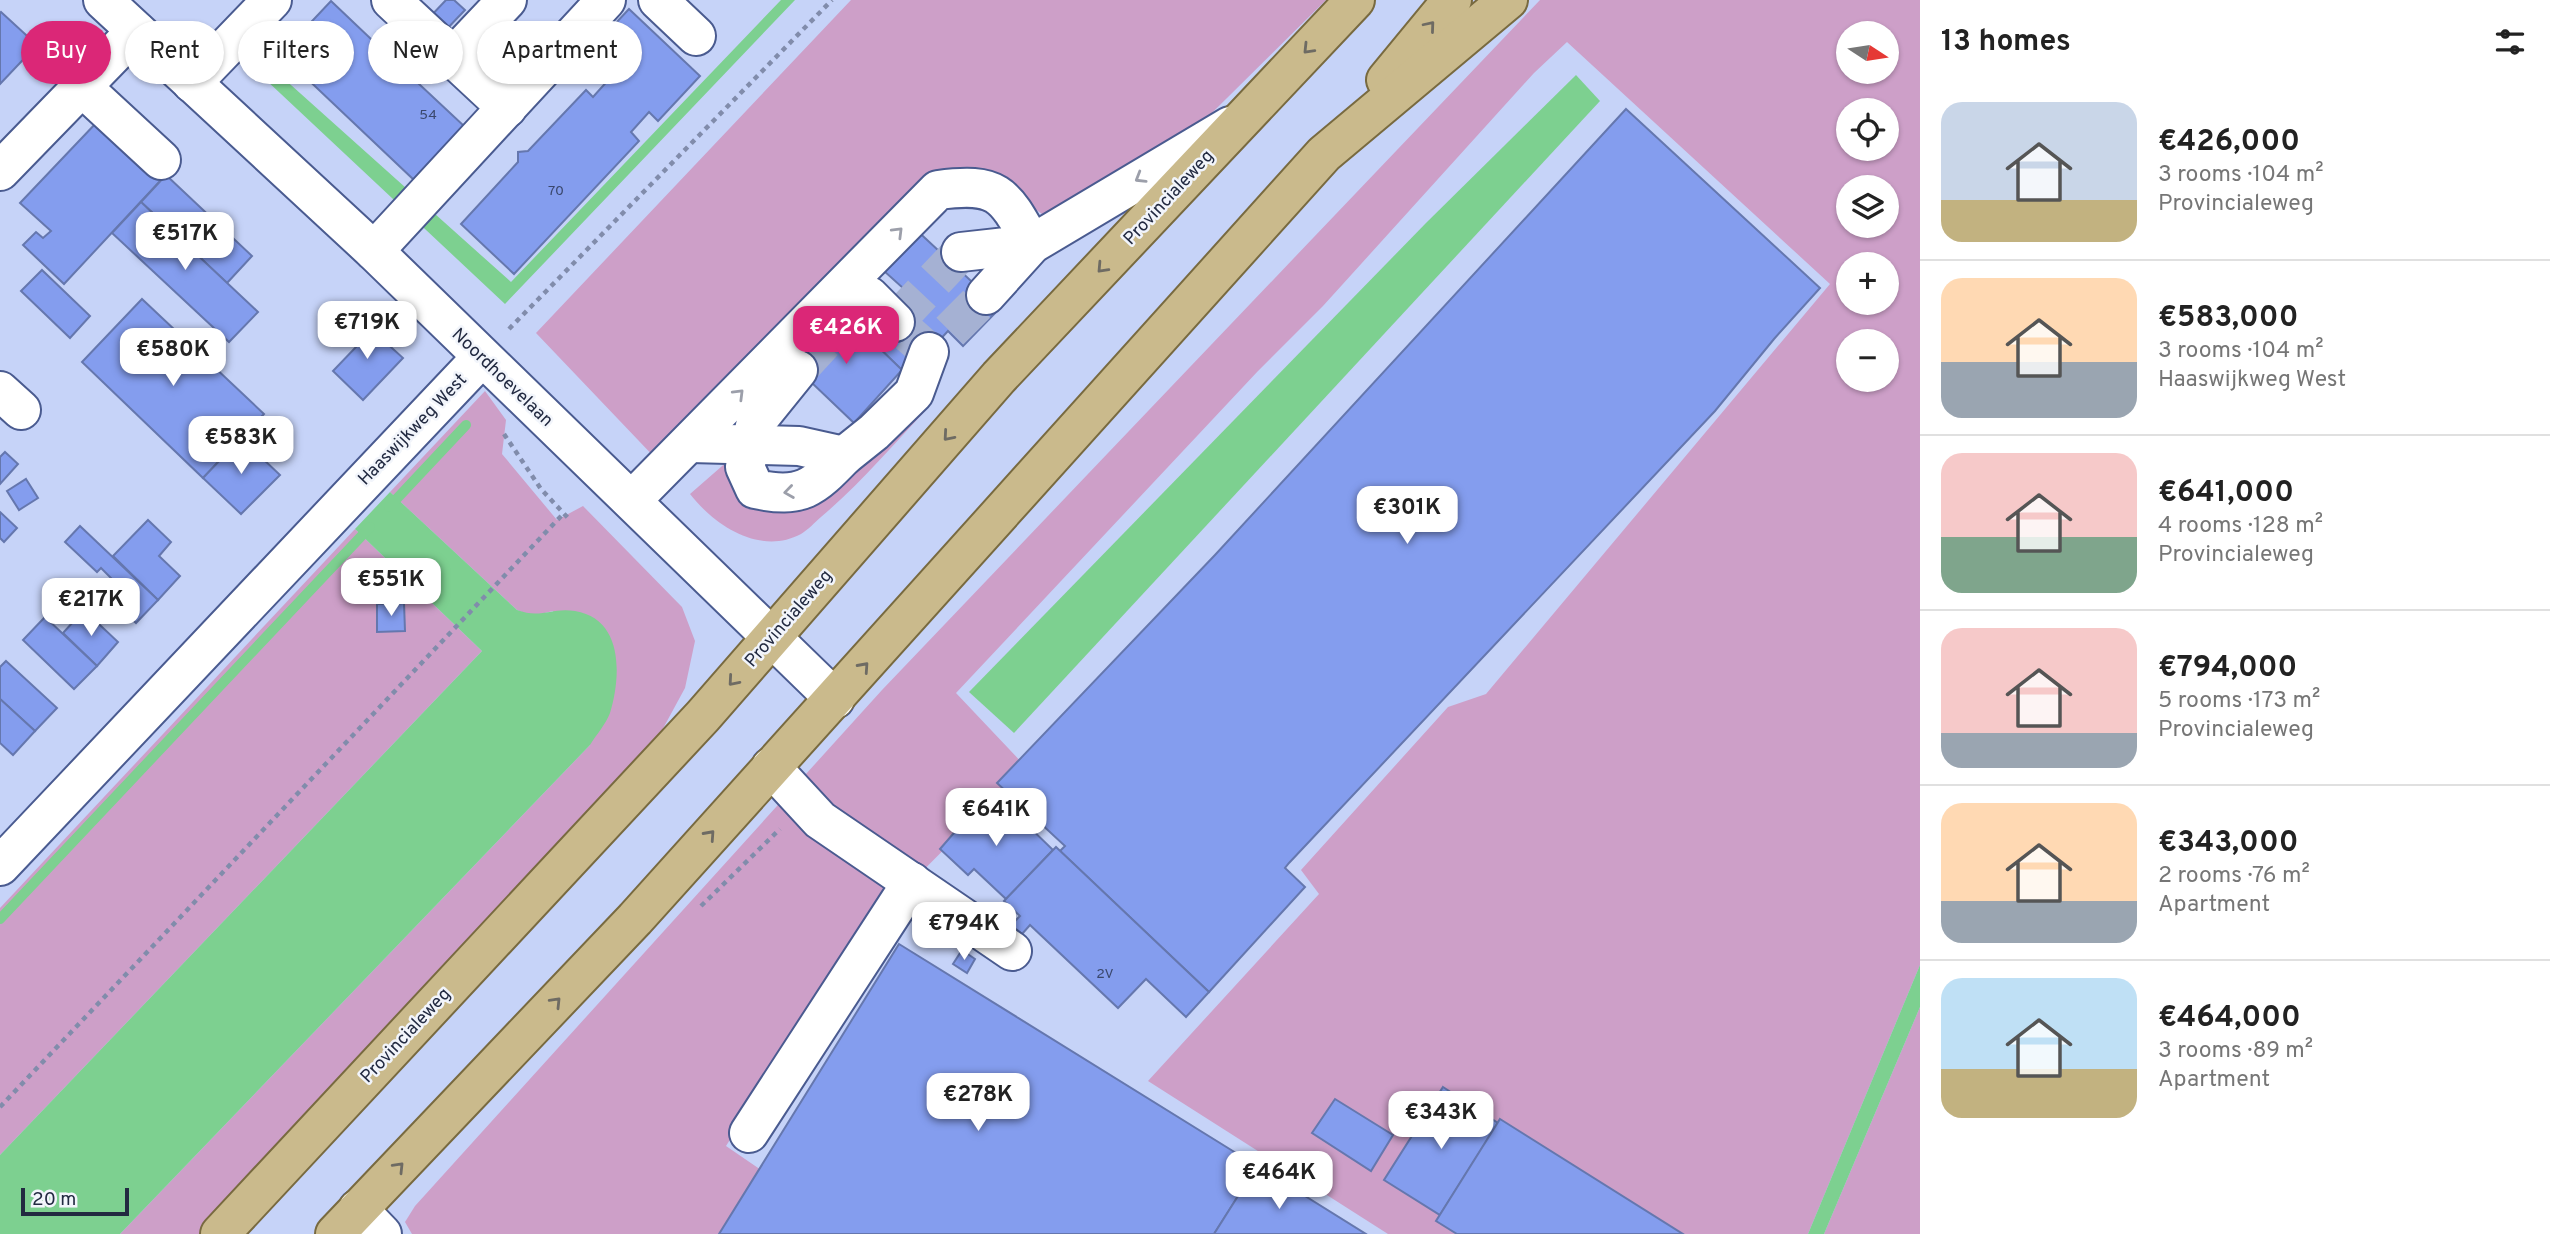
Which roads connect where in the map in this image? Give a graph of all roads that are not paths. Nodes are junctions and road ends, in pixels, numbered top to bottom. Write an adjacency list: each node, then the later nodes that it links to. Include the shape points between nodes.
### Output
1 (103, 0): 10 (street, Noordhoevelaan)
2 (272, 0): 15 (street)
3 (391, 0): 11 (street)
4 (507, 0): 14 (street)
5 (606, 0): 19 (street)
6 (658, 0): 12 (street)
7 (1355, 0): 20 (main road, Provincialeweg, one-way to 20)
8 (1452, 0): 21 (main road, one-way to 8)
9 (1508, 0): 21 (main road)
10 (125, 21)
11 (414, 21)
12 (696, 36)
13 (125, 42): 18 (street)
14 (463, 46)
15 (224, 50)
16 (463, 66): 19 (street)
17 (193, 84): 25 (street, Noordhoevelaan)
18 (82, 87): 22 (street); 23 (street)
19 (507, 108): 25 (street)
20 (1241, 120): 24 (street, one-way to 24); 36 (main road, Provincialeweg, one-way to 36, via 999,377)
21 (1324, 154): 37 (main road, one-way to 21)
22 (161, 160)
23 (0, 171)
24 (1032, 244): 26 (street); 27 (street); 34 (street, one-way to 24, via 938,190 974,185 1007,200)
25 (374, 251): 31 (street, Noordhoevelaan)
26 (961, 252)
27 (986, 295)
28 (847, 317): 29 (street, via 869,296)
29 (895, 321)
30 (929, 352): 33 (street, one-way to 33, via 914,393 821,479 798,492 755,489 745,467)
31 (482, 357): 35 (street, Noordhoevelaan); 39 (street, Haaswijkweg West)
32 (798, 370): 33 (street, via 756,422)
33 (753, 442): 34 (street)
34 (691, 443): 35 (street)
35 (633, 499): 36 (street, Noordhoevelaan)
36 (772, 637): 37 (street, Noordhoevelaan); 44 (main road, Provincialeweg, one-way to 44)
37 (835, 699): 38 (main road)
38 (771, 767): 40 (street, via 821,820); 43 (main road, one-way to 38)
39 (0, 866)
40 (912, 882): 41 (street); 42 (street)
41 (1012, 951)
42 (749, 1133)
43 (358, 1226)
44 (220, 1234)

